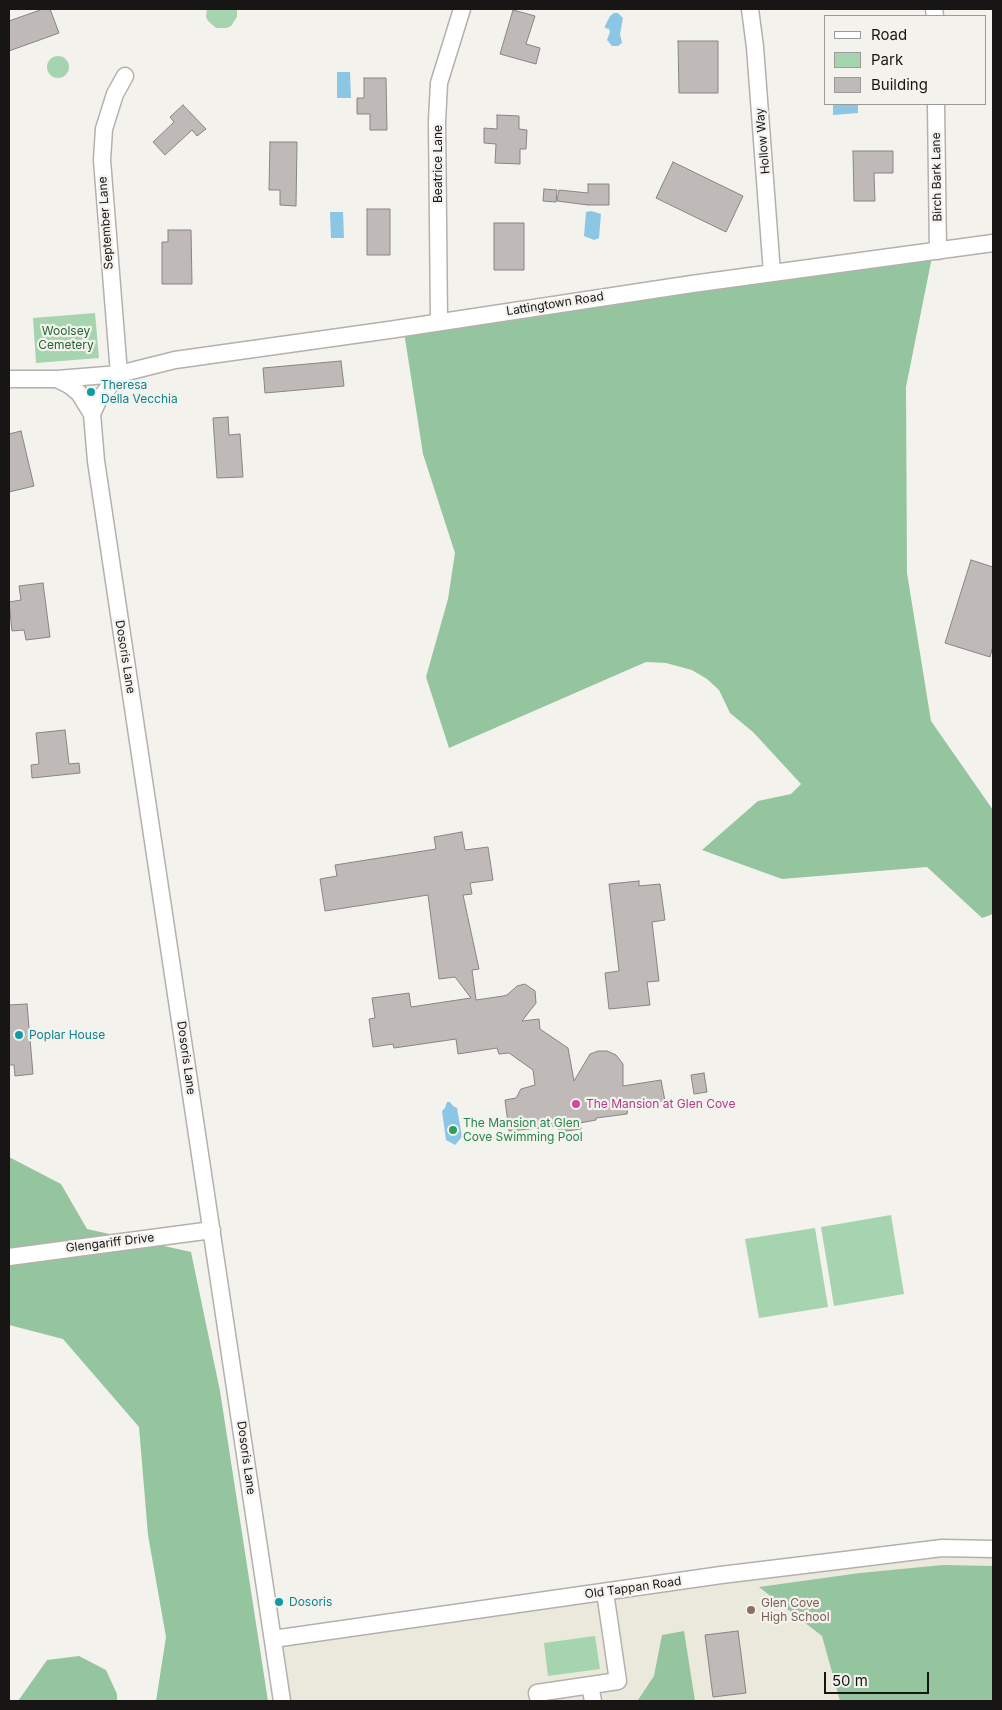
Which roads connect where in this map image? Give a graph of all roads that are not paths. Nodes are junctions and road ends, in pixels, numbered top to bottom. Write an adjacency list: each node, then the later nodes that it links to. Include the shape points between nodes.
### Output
1 (462, 9): 8 (street, Beatrice Lane, via 439,83)
2 (750, 9): 7 (street, Hollow Way)
3 (125, 76): 9 (street, September Lane, via 115,94 104,129 102,160)
4 (936, 105): 6 (street, Birch Bark Lane)
5 (993, 243): 6 (street, Lattingtown Road)
6 (938, 251): 7 (street, Lattingtown Road)
7 (772, 273): 8 (street, Lattingtown Road)
8 (439, 322): 9 (street, Lattingtown Road, via 175,360)
9 (119, 374): 11 (street, Lattingtown Road); 12 (street)
10 (9, 379): 11 (street, Lattingtown Road)
11 (57, 379): 12 (street, via 79,393)
12 (92, 414): 13 (street, Dosoris Lane, via 97,470)
13 (212, 1230): 14 (street, Glengariff Drive); 17 (street, Dosoris Lane)
14 (9, 1257)
15 (993, 1549): 16 (street, Old Tappan Road, via 942,1548)
16 (605, 1592): 17 (street, Old Tappan Road); 18 (street, via 618,1680)
17 (273, 1639): 19 (street, Dosoris Lane)
18 (592, 1693): 20 (street, via 537,1693)
19 (282, 1701)
20 (539, 1701)

